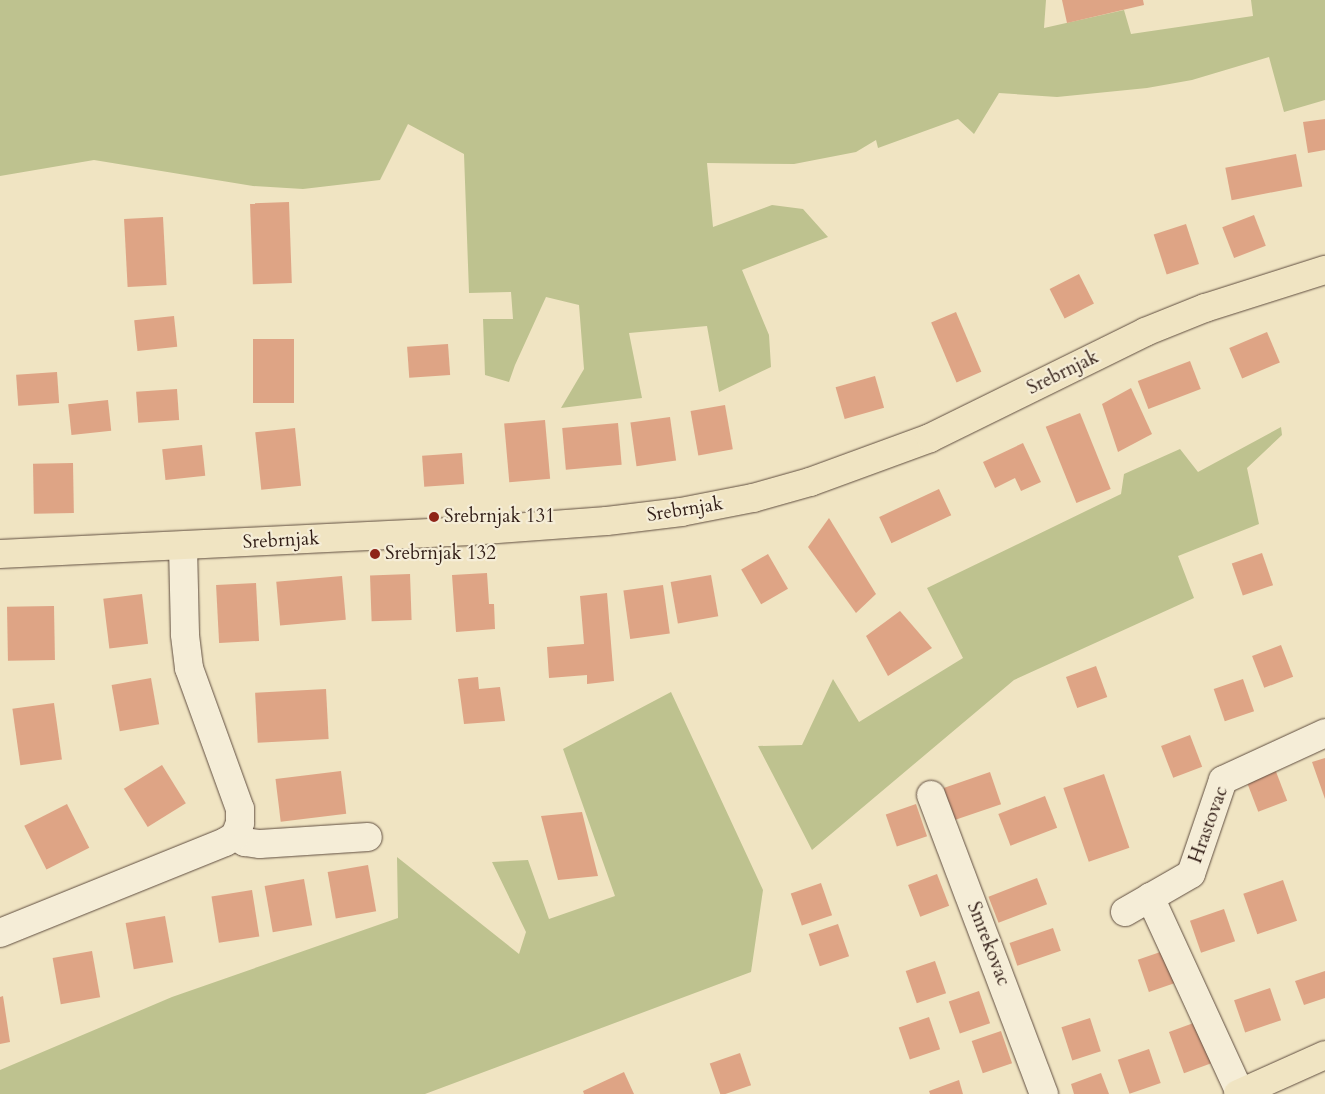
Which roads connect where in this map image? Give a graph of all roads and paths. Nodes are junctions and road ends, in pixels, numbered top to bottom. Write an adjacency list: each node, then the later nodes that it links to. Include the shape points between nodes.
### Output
1 (1325, 270): 2 (main road, Srebrnjak, via 1205,308 1145,332 930,438 810,482 753,498 681,512 608,521)
2 (183, 546): 3 (main road, Srebrnjak); 6 (street, via 189,668 240,809 240,823)
3 (0, 554)
4 (1325, 733): 8 (street, Hrastovac, via 1222,780 1190,874)
5 (931, 795): 12 (street, Smrekovac)
6 (235, 836): 7 (street, via 245,842 260,844); 10 (street)
7 (368, 837)
8 (1150, 897): 9 (street, Hrastovac); 13 (street)
9 (1125, 912)
10 (0, 933)
11 (1325, 1055): 13 (main road)
12 (1044, 1094)
13 (1239, 1094)

